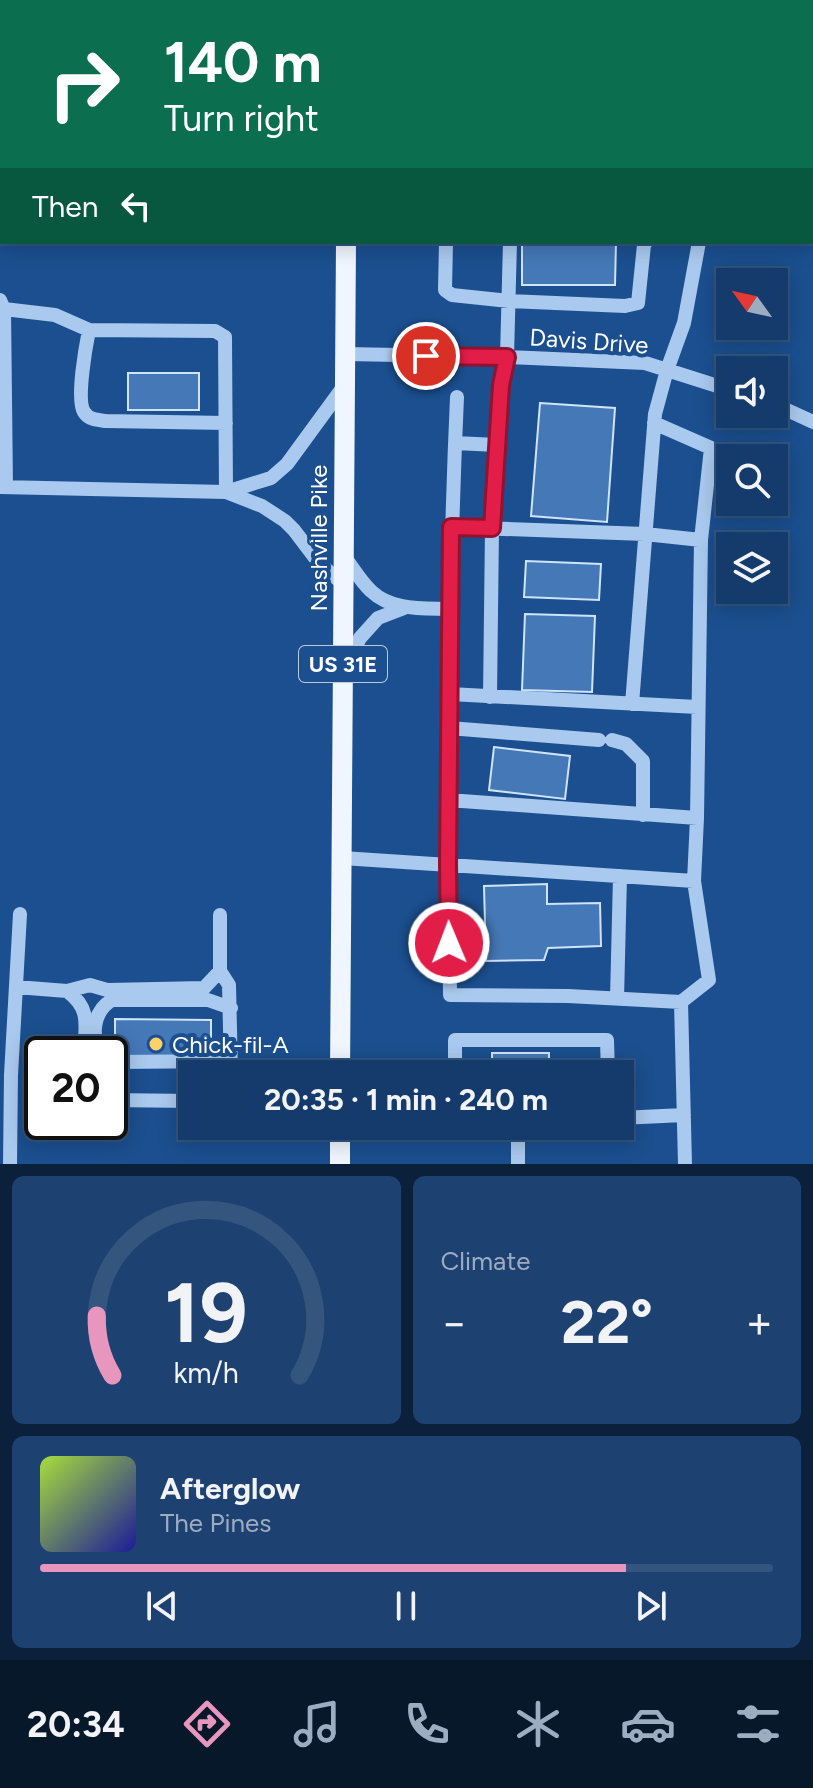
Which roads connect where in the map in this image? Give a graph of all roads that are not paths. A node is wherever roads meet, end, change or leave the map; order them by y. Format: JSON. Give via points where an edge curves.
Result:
{"nodes":[{"id":1,"x":346,"y":244,"type":"edge"},
{"id":2,"x":446,"y":244,"type":"edge"},
{"id":3,"x":510,"y":244,"type":"edge"},
{"id":4,"x":645,"y":244,"type":"edge"},
{"id":5,"x":699,"y":244,"type":"edge"},
{"id":6,"x":509,"y":301,"type":"junction"},
{"id":7,"x":2,"y":305,"type":"edge"},
{"id":8,"x":89,"y":330,"type":"junction"},
{"id":9,"x":345,"y":354,"type":"junction"},
{"id":10,"x":507,"y":357,"type":"junction"},
{"id":11,"x":667,"y":370,"type":"junction"},
{"id":12,"x":344,"y":386,"type":"junction"},
{"id":13,"x":716,"y":386,"type":"edge"},
{"id":14,"x":457,"y":397,"type":"dead end"},
{"id":15,"x":788,"y":410,"type":"edge"},
{"id":16,"x":813,"y":422,"type":"edge"},
{"id":17,"x":226,"y":423,"type":"junction"},
{"id":18,"x":654,"y":423,"type":"junction"},
{"id":19,"x":455,"y":443,"type":"junction"},
{"id":20,"x":497,"y":445,"type":"junction"},
{"id":21,"x":3,"y":487,"type":"edge"},
{"id":22,"x":226,"y":492,"type":"junction"},
{"id":23,"x":451,"y":527,"type":"junction"},
{"id":24,"x":492,"y":528,"type":"junction"},
{"id":25,"x":645,"y":534,"type":"junction"},
{"id":26,"x":701,"y":540,"type":"junction"},
{"id":27,"x":343,"y":555,"type":"junction"},
{"id":28,"x":343,"y":584,"type":"junction"},
{"id":29,"x":404,"y":608,"type":"junction"},
{"id":30,"x":450,"y":609,"type":"junction"},
{"id":31,"x":343,"y":671,"type":"junction"},
{"id":32,"x":450,"y":694,"type":"junction"},
{"id":33,"x":490,"y":697,"type":"junction"},
{"id":34,"x":632,"y":704,"type":"junction"},
{"id":35,"x":697,"y":707,"type":"junction"},
{"id":36,"x":449,"y":728,"type":"junction"},
{"id":37,"x":448,"y":800,"type":"junction"},
{"id":38,"x":643,"y":815,"type":"junction"},
{"id":39,"x":697,"y":818,"type":"junction"},
{"id":40,"x":342,"y":858,"type":"junction"},
{"id":41,"x":448,"y":864,"type":"junction"},
{"id":42,"x":620,"y":876,"type":"junction"},
{"id":43,"x":694,"y":881,"type":"junction"},
{"id":44,"x":20,"y":914,"type":"dead end"},
{"id":45,"x":220,"y":915,"type":"dead end"},
{"id":46,"x":220,"y":971,"type":"junction"},
{"id":47,"x":16,"y":987,"type":"junction"},
{"id":48,"x":107,"y":990,"type":"junction"},
{"id":49,"x":67,"y":991,"type":"junction"},
{"id":50,"x":617,"y":999,"type":"junction"},
{"id":51,"x":681,"y":1002,"type":"junction"},
{"id":52,"x":231,"y":1008,"type":"junction"},
{"id":53,"x":85,"y":1010,"type":"junction"},
{"id":54,"x":84,"y":1036,"type":"edge"},
{"id":55,"x":97,"y":1036,"type":"edge"},
{"id":56,"x":231,"y":1060,"type":"edge"},
{"id":57,"x":340,"y":1060,"type":"edge"},
{"id":58,"x":455,"y":1060,"type":"edge"},
{"id":59,"x":608,"y":1060,"type":"edge"},
{"id":60,"x":128,"y":1063,"type":"edge"},
{"id":61,"x":178,"y":1065,"type":"edge"},
{"id":62,"x":128,"y":1100,"type":"edge"},
{"id":63,"x":178,"y":1101,"type":"edge"},
{"id":64,"x":684,"y":1115,"type":"junction"},
{"id":65,"x":634,"y":1117,"type":"edge"},
{"id":66,"x":340,"y":1140,"type":"edge"},
{"id":67,"x":518,"y":1140,"type":"edge"},
{"id":68,"x":10,"y":1164,"type":"edge"},
{"id":69,"x":340,"y":1164,"type":"edge"},
{"id":70,"x":518,"y":1164,"type":"edge"},
{"id":71,"x":685,"y":1164,"type":"edge"}],
"edges":[{"from":1,"to":9,"type":"main road","name":"Nashville Pike","number":"US 31E"},
{"from":2,"to":6,"type":"street","via":[[445,290]]},
{"from":3,"to":6,"type":"street"},
{"from":4,"to":6,"type":"street","via":[[638,303]]},
{"from":5,"to":11,"type":"street","via":[[684,323]]},
{"from":6,"to":10,"type":"street"},
{"from":7,"to":8,"type":"street","via":[[55,315]]},
{"from":7,"to":21,"type":"street"},
{"from":8,"to":17,"type":"street","via":[[215,331],[225,337]]},
{"from":8,"to":17,"type":"street","via":[[81,402],[93,420]]},
{"from":9,"to":10,"type":"street","name":"Davis Drive"},
{"from":9,"to":12,"type":"main road","name":"Nashville Pike","number":"US 31E"},
{"from":10,"to":11,"type":"street","name":"Davis Drive","via":[[645,363]]},
{"from":10,"to":20,"type":"street"},
{"from":11,"to":13,"type":"street","name":"Davis Drive"},
{"from":11,"to":18,"type":"street"},
{"from":12,"to":22,"type":"street","via":[[287,464],[271,478]]},
{"from":12,"to":27,"type":"main road","name":"Nashville Pike","number":"US 31E"},
{"from":14,"to":19,"type":"street"},
{"from":15,"to":16,"type":"street"},
{"from":17,"to":22,"type":"street"},
{"from":18,"to":25,"type":"street"},
{"from":18,"to":26,"type":"street","via":[[711,448]]},
{"from":19,"to":20,"type":"street"},
{"from":19,"to":23,"type":"street"},
{"from":20,"to":24,"type":"street"},
{"from":21,"to":22,"type":"street"},
{"from":22,"to":28,"type":"street","via":[[285,521]]},
{"from":23,"to":24,"type":"street"},
{"from":23,"to":30,"type":"street"},
{"from":24,"to":25,"type":"street"},
{"from":24,"to":33,"type":"street"},
{"from":25,"to":26,"type":"street"},
{"from":25,"to":34,"type":"street"},
{"from":26,"to":35,"type":"street"},
{"from":27,"to":28,"type":"main road","name":"Nashville Pike","number":"US 31E"},
{"from":27,"to":29,"type":"street","via":[[370,590]]},
{"from":28,"to":31,"type":"main road","name":"Nashville Pike","number":"US 31E"},
{"from":29,"to":30,"type":"street"},
{"from":29,"to":31,"type":"street","via":[[378,618]]},
{"from":30,"to":32,"type":"street"},
{"from":31,"to":40,"type":"main road","name":"Nashville Pike","number":"US 31E"},
{"from":32,"to":33,"type":"street"},
{"from":32,"to":36,"type":"street"},
{"from":33,"to":34,"type":"street"},
{"from":34,"to":35,"type":"street"},
{"from":35,"to":39,"type":"street"},
{"from":36,"to":37,"type":"street"},
{"from":36,"to":38,"type":"street","via":[[626,744],[643,761]]},
{"from":37,"to":38,"type":"street"},
{"from":37,"to":41,"type":"street"},
{"from":38,"to":39,"type":"street"},
{"from":39,"to":43,"type":"street"},
{"from":40,"to":41,"type":"street"},
{"from":40,"to":57,"type":"main road","name":"Nashville Pike","number":"US 31E"},
{"from":41,"to":42,"type":"street"},
{"from":41,"to":50,"type":"street","via":[[450,995]]},
{"from":42,"to":43,"type":"street"},
{"from":42,"to":50,"type":"street"},
{"from":43,"to":51,"type":"street","via":[[709,980]]},
{"from":44,"to":47,"type":"street"},
{"from":45,"to":46,"type":"street"},
{"from":46,"to":48,"type":"street","via":[[204,988]]},
{"from":46,"to":52,"type":"street","via":[[229,985]]},
{"from":47,"to":49,"type":"street"},
{"from":47,"to":68,"type":"street"},
{"from":48,"to":49,"type":"street","via":[[90,985]]},
{"from":48,"to":53,"type":"street"},
{"from":49,"to":53,"type":"street"},
{"from":50,"to":51,"type":"street"},
{"from":51,"to":64,"type":"street"},
{"from":52,"to":55,"type":"street","via":[[208,1000],[112,1000],[96,1019]]},
{"from":52,"to":56,"type":"street"},
{"from":53,"to":54,"type":"street"},
{"from":58,"to":59,"type":"street","via":[[455,1040],[607,1040]]},
{"from":60,"to":61,"type":"street"},
{"from":62,"to":63,"type":"street"},
{"from":64,"to":65,"type":"street"},
{"from":64,"to":71,"type":"street"},
{"from":66,"to":69,"type":"main road"},
{"from":67,"to":70,"type":"street"}]}
